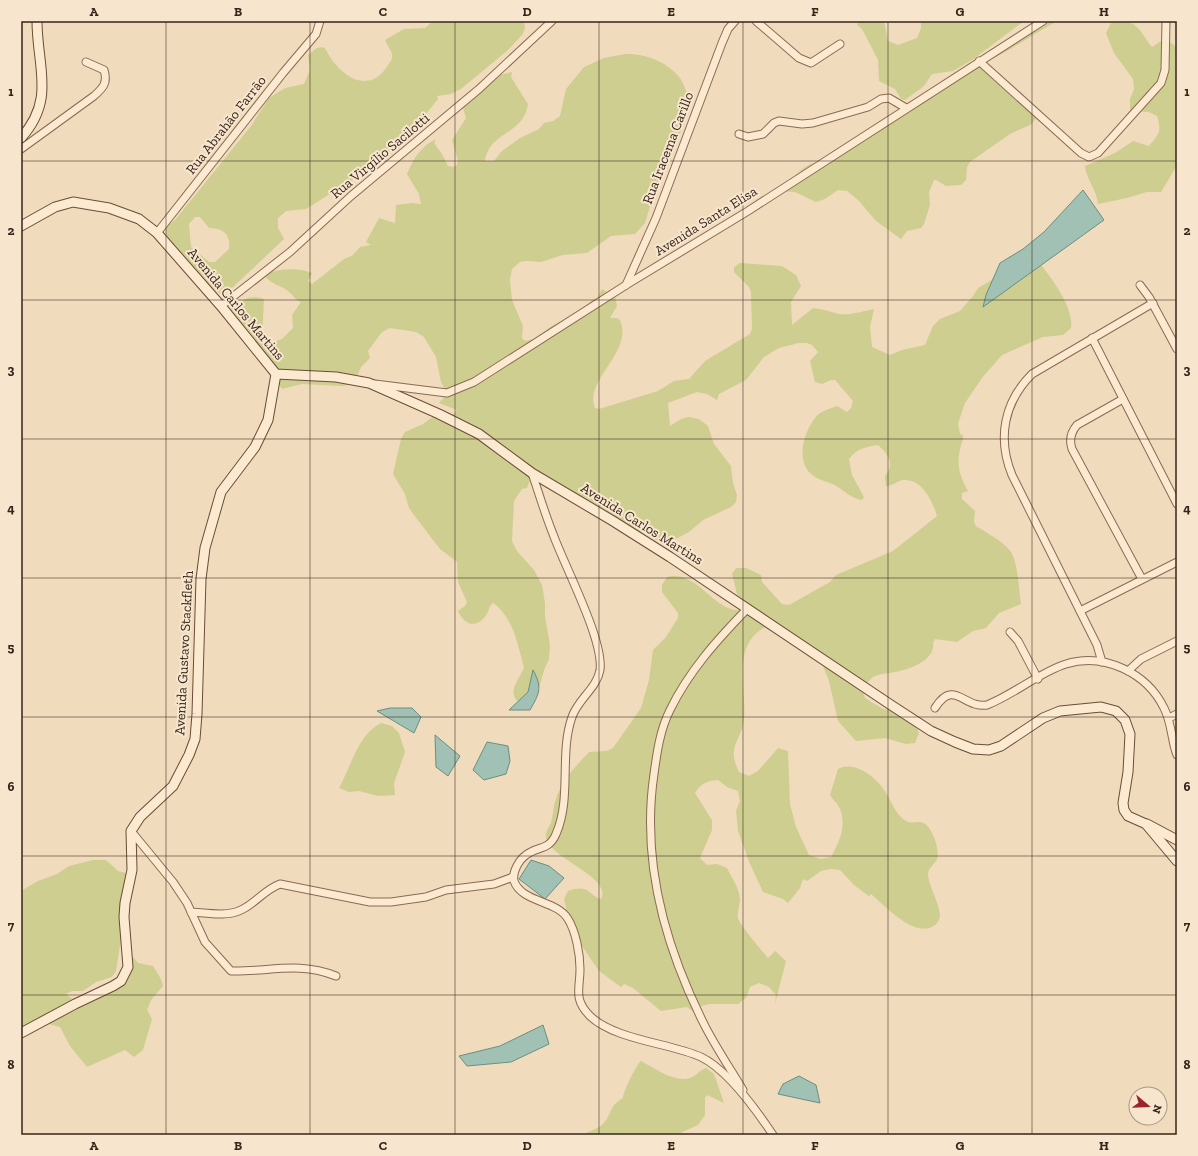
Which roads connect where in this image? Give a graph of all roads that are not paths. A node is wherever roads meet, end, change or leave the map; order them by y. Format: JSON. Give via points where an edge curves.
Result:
{"nodes":[{"id":1,"x":37,"y":21,"type":"edge"},
{"id":2,"x":320,"y":21,"type":"edge"},
{"id":3,"x":552,"y":21,"type":"edge"},
{"id":4,"x":735,"y":21,"type":"edge"},
{"id":5,"x":756,"y":21,"type":"edge"},
{"id":6,"x":1043,"y":21,"type":"edge"},
{"id":7,"x":1166,"y":21,"type":"edge"},
{"id":8,"x":840,"y":44,"type":"dead end"},
{"id":9,"x":979,"y":61,"type":"junction"},
{"id":10,"x":86,"y":62,"type":"dead end"},
{"id":11,"x":906,"y":108,"type":"junction"},
{"id":12,"x":739,"y":134,"type":"dead end"},
{"id":13,"x":21,"y":138,"type":"edge"},
{"id":14,"x":21,"y":150,"type":"edge"},
{"id":15,"x":21,"y":226,"type":"edge"},
{"id":16,"x":157,"y":233,"type":"junction"},
{"id":17,"x":626,"y":285,"type":"junction"},
{"id":18,"x":1140,"y":285,"type":"dead end"},
{"id":19,"x":1153,"y":303,"type":"junction"},
{"id":20,"x":221,"y":306,"type":"junction"},
{"id":21,"x":1092,"y":338,"type":"junction"},
{"id":22,"x":1177,"y":349,"type":"edge"},
{"id":23,"x":276,"y":374,"type":"junction"},
{"id":24,"x":368,"y":383,"type":"junction"},
{"id":25,"x":1123,"y":399,"type":"junction"},
{"id":26,"x":532,"y":474,"type":"junction"},
{"id":27,"x":1177,"y":504,"type":"edge"},
{"id":28,"x":1177,"y":562,"type":"edge"},
{"id":29,"x":1142,"y":579,"type":"junction"},
{"id":30,"x":747,"y":609,"type":"junction"},
{"id":31,"x":1080,"y":611,"type":"junction"},
{"id":32,"x":1010,"y":632,"type":"dead end"},
{"id":33,"x":1177,"y":641,"type":"edge"},
{"id":34,"x":1102,"y":662,"type":"junction"},
{"id":35,"x":1128,"y":670,"type":"junction"},
{"id":36,"x":1038,"y":679,"type":"junction"},
{"id":37,"x":935,"y":708,"type":"dead end"},
{"id":38,"x":1177,"y":714,"type":"edge"},
{"id":39,"x":1169,"y":718,"type":"junction"},
{"id":40,"x":1177,"y":755,"type":"edge"},
{"id":41,"x":1146,"y":824,"type":"junction"},
{"id":42,"x":131,"y":831,"type":"junction"},
{"id":43,"x":1177,"y":840,"type":"edge"},
{"id":44,"x":1177,"y":861,"type":"edge"},
{"id":45,"x":514,"y":877,"type":"junction"},
{"id":46,"x":192,"y":912,"type":"junction"},
{"id":47,"x":336,"y":976,"type":"dead end"},
{"id":48,"x":21,"y":1033,"type":"edge"},
{"id":49,"x":750,"y":1101,"type":"junction"},
{"id":50,"x":773,"y":1135,"type":"edge"}],
"edges":[{"from":1,"to":13,"type":"street","via":[[42,75],[41,104],[33,122]]},
{"from":2,"to":16,"type":"street","name":"Rua Abrahão Farrão","via":[[316,34]]},
{"from":3,"to":20,"type":"street","name":"Rua Virgílio Sacilotti","via":[[479,89],[351,196],[290,252]]},
{"from":4,"to":17,"type":"street","name":"Rua Iracema Carillo","via":[[722,43],[656,218]]},
{"from":5,"to":8,"type":"street","via":[[806,62],[811,63]]},
{"from":6,"to":9,"type":"street","name":"Avenida Santa Elisa"},
{"from":7,"to":9,"type":"street","via":[[1166,70],[1161,83],[1098,154],[1089,157],[1080,153]]},
{"from":9,"to":11,"type":"street","name":"Avenida Santa Elisa"},
{"from":10,"to":14,"type":"street","via":[[104,70],[104,86]]},
{"from":11,"to":12,"type":"street","via":[[889,98],[881,99],[868,107],[813,123],[779,122],[774,123],[763,134],[748,137]]},
{"from":11,"to":17,"type":"street","name":"Avenida Santa Elisa","via":[[748,211]]},
{"from":15,"to":16,"type":"street","name":"Avenida Carlos Martins","via":[[55,207],[79,202],[130,214]]},
{"from":16,"to":20,"type":"street","name":"Avenida Carlos Martins"},
{"from":17,"to":24,"type":"street","name":"Avenida Santa Elisa","via":[[458,390],[441,393]]},
{"from":18,"to":19,"type":"street"},
{"from":19,"to":21,"type":"street"},
{"from":19,"to":22,"type":"street"},
{"from":20,"to":23,"type":"street","name":"Avenida Carlos Martins"},
{"from":21,"to":25,"type":"street"},
{"from":21,"to":31,"type":"street","via":[[1038,369],[1026,380],[1012,401],[1004,434],[1006,459],[1012,475]]},
{"from":23,"to":24,"type":"street","name":"Avenida Carlos Martins","via":[[336,377]]},
{"from":23,"to":42,"type":"street","name":"Avenida Gustavo Stackfleth","via":[[268,420],[254,447],[221,492],[205,548],[200,594],[197,714],[195,739],[190,755],[173,786],[140,817]]},
{"from":24,"to":26,"type":"street","name":"Avenida Carlos Martins","via":[[478,434]]},
{"from":25,"to":27,"type":"street"},
{"from":25,"to":29,"type":"street","via":[[1077,425],[1071,442],[1072,449]]},
{"from":26,"to":30,"type":"street","name":"Avenida Carlos Martins","via":[[614,521]]},
{"from":26,"to":45,"type":"street","via":[[553,534],[588,618],[601,664],[598,677],[572,716],[562,814],[556,837],[545,848],[526,855],[516,868]]},
{"from":28,"to":29,"type":"street"},
{"from":29,"to":31,"type":"street"},
{"from":30,"to":41,"type":"street","name":"Avenida Carlos Martins","via":[[930,731],[974,749],[989,750],[1000,746],[1043,718],[1060,711],[1101,707],[1116,712],[1125,720],[1130,734],[1124,810],[1128,816]]},
{"from":30,"to":49,"type":"street","via":[[700,660],[669,710],[659,740],[651,794],[650,852],[662,920],[683,974],[706,1028]]},
{"from":31,"to":34,"type":"street","via":[[1097,645]]},
{"from":32,"to":36,"type":"street","via":[[1018,641]]},
{"from":33,"to":35,"type":"street","via":[[1141,659]]},
{"from":34,"to":35,"type":"street"},
{"from":34,"to":36,"type":"street","via":[[1066,664]]},
{"from":35,"to":39,"type":"street","via":[[1149,686]]},
{"from":36,"to":37,"type":"street","via":[[987,705],[978,705],[954,694],[944,698]]},
{"from":38,"to":39,"type":"street"},
{"from":39,"to":40,"type":"street"},
{"from":41,"to":43,"type":"street"},
{"from":41,"to":44,"type":"street","name":"Avenida Carlos Martins"},
{"from":42,"to":46,"type":"street","via":[[173,882]]},
{"from":42,"to":48,"type":"street","via":[[132,870],[124,910],[129,960],[125,974],[113,986]]},
{"from":45,"to":46,"type":"street","via":[[494,884],[446,890],[426,897],[391,902],[370,902],[280,884],[270,888],[241,910],[229,914]]},
{"from":45,"to":49,"type":"street","via":[[521,890],[554,907],[569,920],[579,961],[578,994],[581,1004],[590,1016],[618,1031],[704,1059]]},
{"from":46,"to":47,"type":"street","via":[[204,942],[231,971],[301,967]]},
{"from":49,"to":50,"type":"street"}]}
